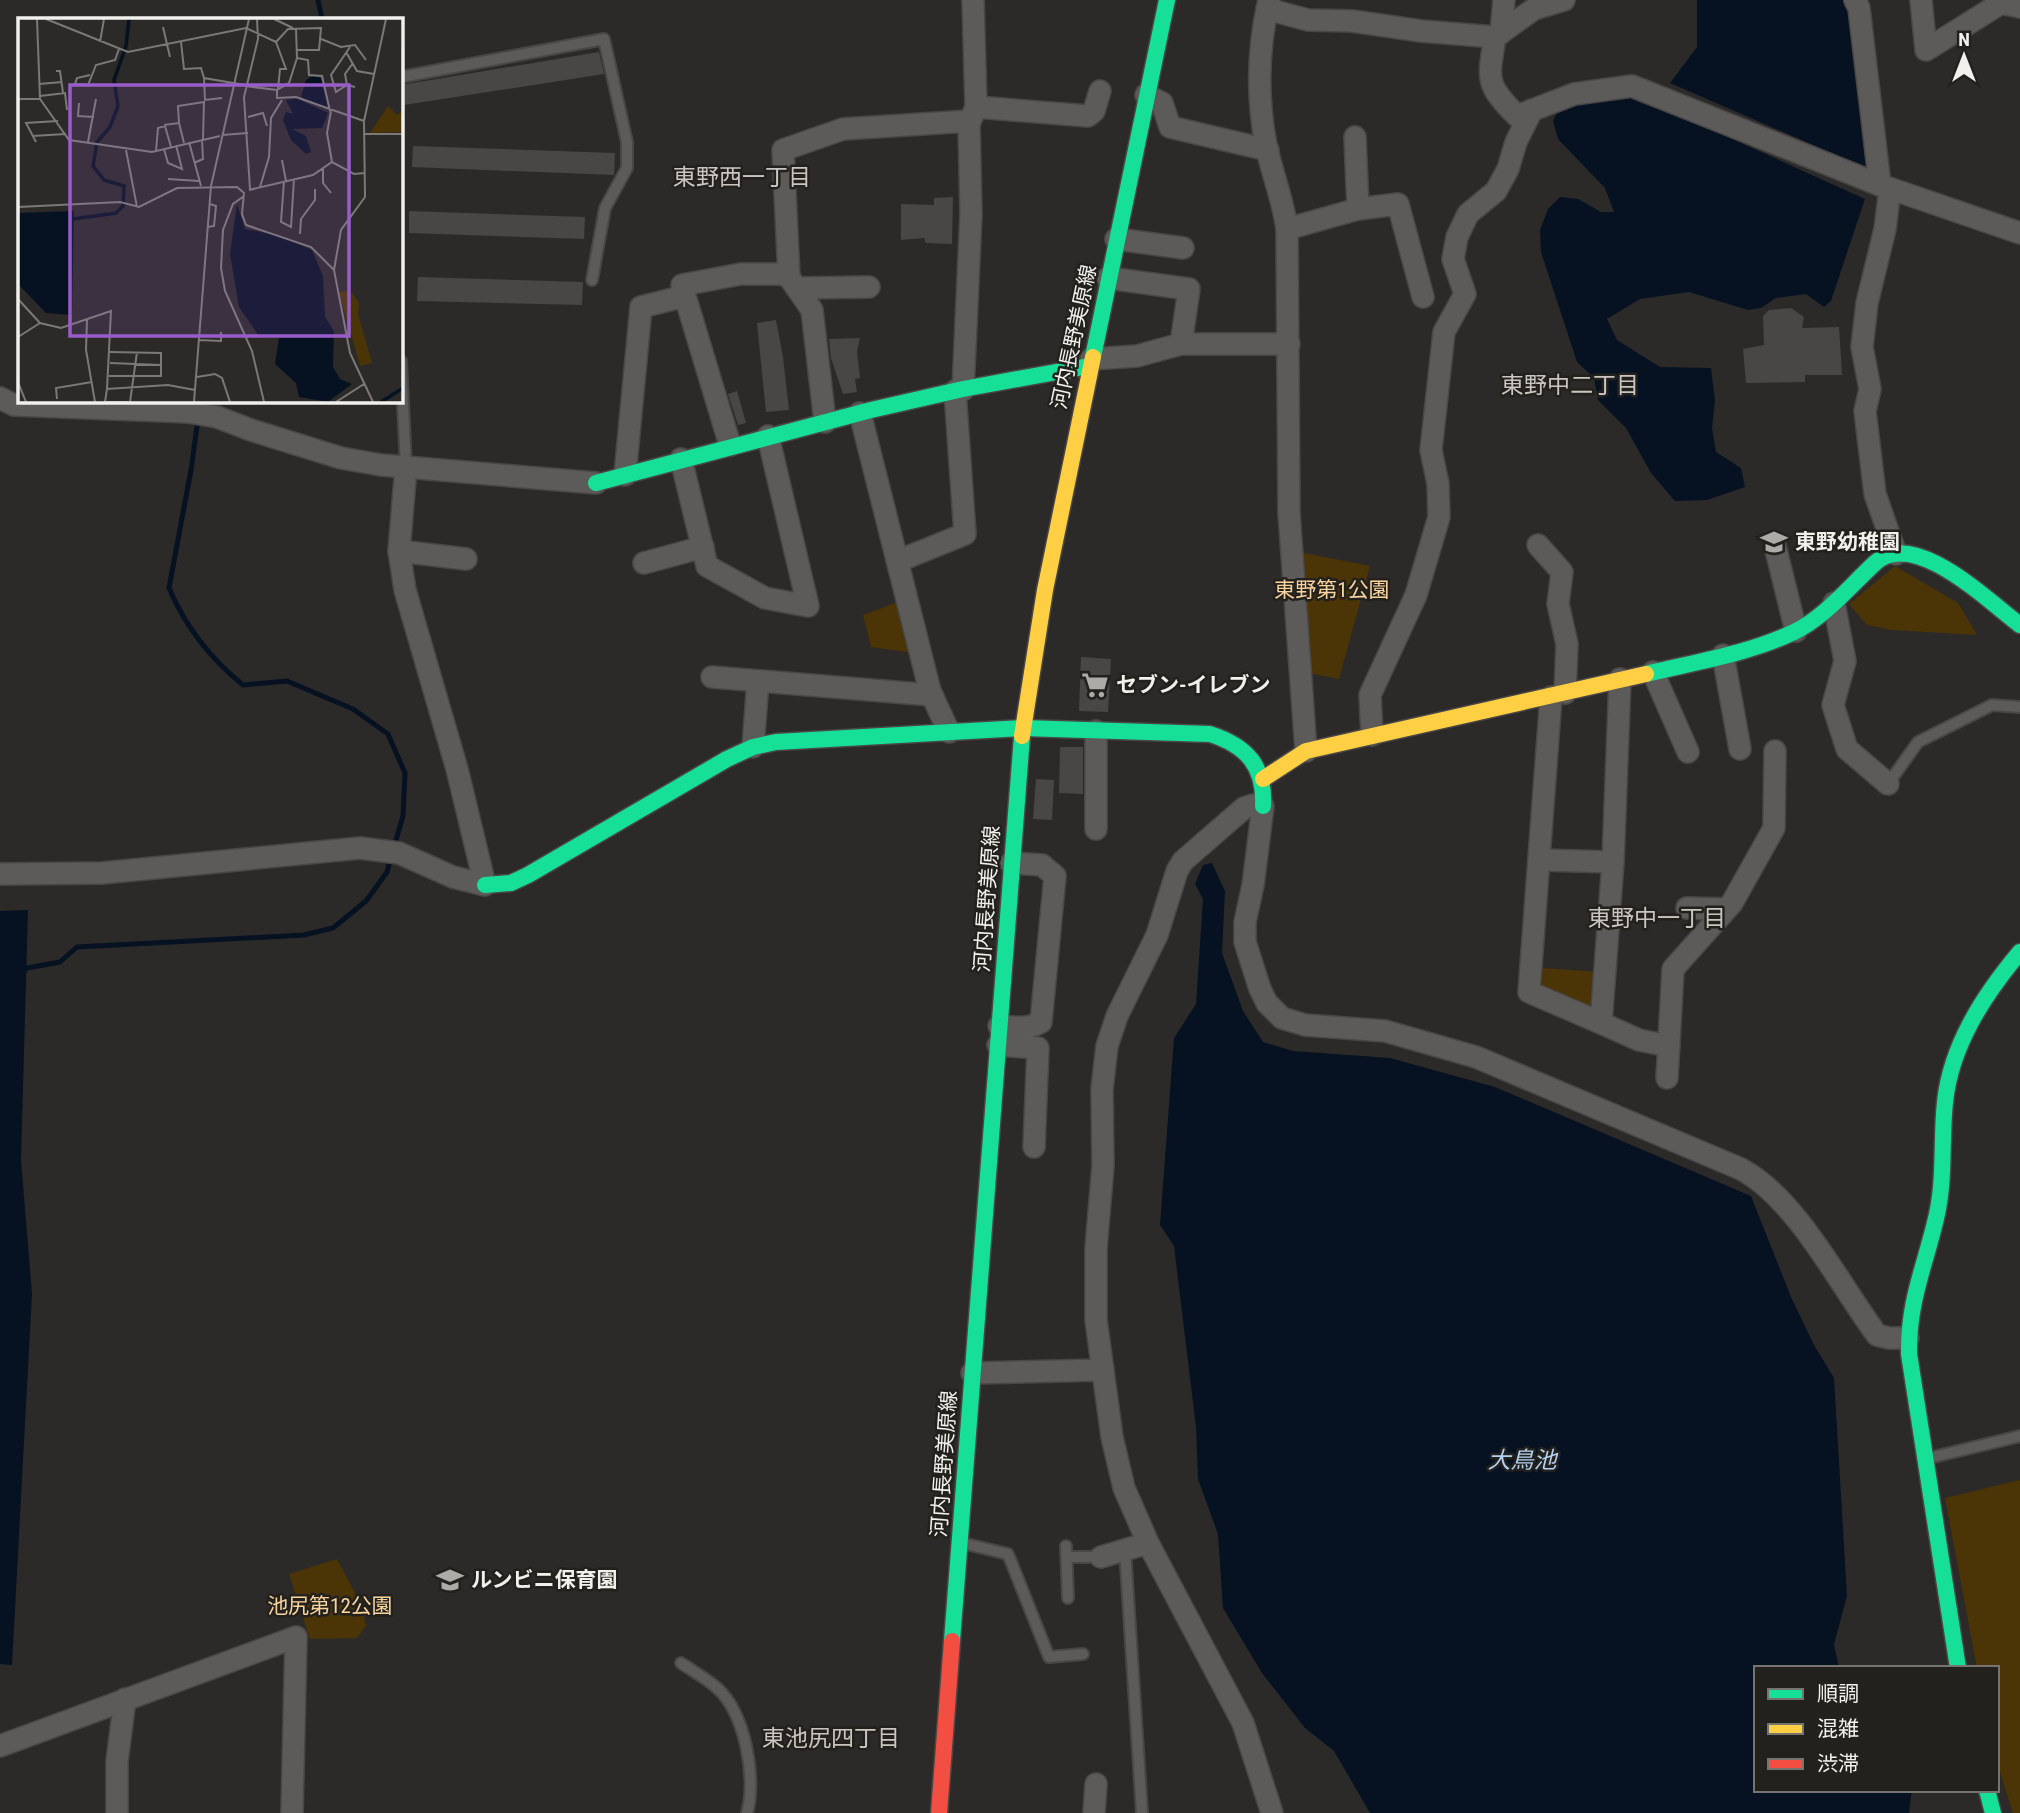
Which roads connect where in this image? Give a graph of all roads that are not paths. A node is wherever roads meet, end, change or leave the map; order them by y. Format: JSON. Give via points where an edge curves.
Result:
{"nodes":[{"id":1,"x":973,"y":0,"type":"edge"},
{"id":2,"x":1167,"y":0,"type":"edge"},
{"id":3,"x":1504,"y":0,"type":"edge"},
{"id":4,"x":1564,"y":0,"type":"edge"},
{"id":5,"x":1855,"y":0,"type":"edge"},
{"id":6,"x":1921,"y":0,"type":"edge"},
{"id":7,"x":1265,"y":3,"type":"edge"},
{"id":8,"x":2008,"y":3,"type":"edge"},
{"id":9,"x":1498,"y":35,"type":"junction"},
{"id":10,"x":402,"y":77,"type":"edge"},
{"id":11,"x":1100,"y":91,"type":"dead end"},
{"id":12,"x":1146,"y":95,"type":"junction"},
{"id":13,"x":1532,"y":110,"type":"junction"},
{"id":14,"x":973,"y":114,"type":"junction"},
{"id":15,"x":1355,"y":136,"type":"dead end"},
{"id":16,"x":1268,"y":150,"type":"junction"},
{"id":17,"x":1885,"y":187,"type":"junction"},
{"id":18,"x":1358,"y":209,"type":"junction"},
{"id":19,"x":1287,"y":229,"type":"junction"},
{"id":20,"x":2020,"y":233,"type":"edge"},
{"id":21,"x":1116,"y":239,"type":"junction"},
{"id":22,"x":1183,"y":248,"type":"dead end"},
{"id":23,"x":1108,"y":278,"type":"junction"},
{"id":24,"x":592,"y":280,"type":"dead end"},
{"id":25,"x":793,"y":283,"type":"junction"},
{"id":26,"x":682,"y":285,"type":"dead end"},
{"id":27,"x":869,"y":287,"type":"dead end"},
{"id":28,"x":1423,"y":297,"type":"dead end"},
{"id":29,"x":1181,"y":344,"type":"junction"},
{"id":30,"x":1289,"y":344,"type":"junction"},
{"id":31,"x":1090,"y":362,"type":"junction"},
{"id":32,"x":402,"y":379,"type":"edge"},
{"id":33,"x":959,"y":390,"type":"junction"},
{"id":34,"x":0,"y":398,"type":"edge"},
{"id":35,"x":51,"y":403,"type":"edge"},
{"id":36,"x":134,"y":405,"type":"edge"},
{"id":37,"x":860,"y":413,"type":"junction"},
{"id":38,"x":825,"y":422,"type":"junction"},
{"id":39,"x":768,"y":436,"type":"junction"},
{"id":40,"x":730,"y":445,"type":"junction"},
{"id":41,"x":681,"y":459,"type":"junction"},
{"id":42,"x":407,"y":467,"type":"junction"},
{"id":43,"x":625,"y":475,"type":"junction"},
{"id":44,"x":596,"y":483,"type":"joint"},
{"id":45,"x":1538,"y":545,"type":"dead end"},
{"id":46,"x":1775,"y":546,"type":"dead end"},
{"id":47,"x":702,"y":547,"type":"junction"},
{"id":48,"x":398,"y":551,"type":"junction"},
{"id":49,"x":1896,"y":554,"type":"junction"},
{"id":50,"x":466,"y":559,"type":"dead end"},
{"id":51,"x":898,"y":561,"type":"junction"},
{"id":52,"x":645,"y":564,"type":"dead end"},
{"id":53,"x":1834,"y":603,"type":"junction"},
{"id":54,"x":2020,"y":625,"type":"edge"},
{"id":55,"x":1796,"y":631,"type":"junction"},
{"id":56,"x":1723,"y":655,"type":"junction"},
{"id":57,"x":1653,"y":672,"type":"junction"},
{"id":58,"x":712,"y":677,"type":"dead end"},
{"id":59,"x":1620,"y":679,"type":"junction"},
{"id":60,"x":758,"y":681,"type":"junction"},
{"id":61,"x":932,"y":695,"type":"junction"},
{"id":62,"x":1558,"y":695,"type":"junction"},
{"id":63,"x":2020,"y":707,"type":"edge"},
{"id":64,"x":1023,"y":728,"type":"junction"},
{"id":65,"x":1097,"y":731,"type":"junction"},
{"id":66,"x":949,"y":732,"type":"junction"},
{"id":67,"x":1372,"y":735,"type":"junction"},
{"id":68,"x":753,"y":747,"type":"junction"},
{"id":69,"x":1740,"y":749,"type":"dead end"},
{"id":70,"x":1306,"y":751,"type":"junction"},
{"id":71,"x":1776,"y":751,"type":"dead end"},
{"id":72,"x":1688,"y":752,"type":"dead end"},
{"id":73,"x":1263,"y":779,"type":"junction"},
{"id":74,"x":1888,"y":784,"type":"joint"},
{"id":75,"x":1263,"y":806,"type":"junction"},
{"id":76,"x":1096,"y":829,"type":"dead end"},
{"id":77,"x":1541,"y":860,"type":"junction"},
{"id":78,"x":1613,"y":862,"type":"junction"},
{"id":79,"x":1011,"y":863,"type":"junction"},
{"id":80,"x":0,"y":874,"type":"edge"},
{"id":81,"x":485,"y":885,"type":"junction"},
{"id":82,"x":1687,"y":908,"type":"dead end"},
{"id":83,"x":1725,"y":909,"type":"junction"},
{"id":84,"x":2020,"y":952,"type":"edge"},
{"id":85,"x":1601,"y":1023,"type":"junction"},
{"id":86,"x":998,"y":1035,"type":"junction"},
{"id":87,"x":1669,"y":1046,"type":"junction"},
{"id":88,"x":1667,"y":1078,"type":"dead end"},
{"id":89,"x":1034,"y":1147,"type":"dead end"},
{"id":90,"x":1908,"y":1338,"type":"junction"},
{"id":91,"x":1103,"y":1370,"type":"junction"},
{"id":92,"x":972,"y":1373,"type":"junction"},
{"id":93,"x":2020,"y":1436,"type":"edge"},
{"id":94,"x":1926,"y":1459,"type":"junction"},
{"id":95,"x":959,"y":1542,"type":"junction"},
{"id":96,"x":1148,"y":1543,"type":"junction"},
{"id":97,"x":1125,"y":1550,"type":"junction"},
{"id":98,"x":1101,"y":1557,"type":"joint"},
{"id":99,"x":1068,"y":1598,"type":"dead end"},
{"id":100,"x":1083,"y":1654,"type":"dead end"},
{"id":101,"x":681,"y":1663,"type":"dead end"},
{"id":102,"x":1958,"y":1666,"type":"edge"},
{"id":103,"x":125,"y":1699,"type":"junction"},
{"id":104,"x":0,"y":1746,"type":"edge"},
{"id":105,"x":1096,"y":1784,"type":"dead end"},
{"id":106,"x":1988,"y":1792,"type":"edge"},
{"id":107,"x":117,"y":1813,"type":"edge"},
{"id":108,"x":292,"y":1813,"type":"edge"},
{"id":109,"x":747,"y":1813,"type":"edge"},
{"id":110,"x":939,"y":1813,"type":"edge"},
{"id":111,"x":1094,"y":1813,"type":"edge"},
{"id":112,"x":1142,"y":1813,"type":"edge"},
{"id":113,"x":1272,"y":1813,"type":"edge"},
{"id":114,"x":1993,"y":1813,"type":"edge"}],
"edges":[{"from":1,"to":14,"type":"street"},
{"from":2,"to":12,"type":"street","name":"河内長野美原線"},
{"from":3,"to":9,"type":"street"},
{"from":4,"to":9,"type":"street","via":[[1534,9]]},
{"from":5,"to":17,"type":"street"},
{"from":6,"to":8,"type":"street","via":[[1926,50]]},
{"from":7,"to":9,"type":"street","via":[[1308,19]]},
{"from":7,"to":16,"type":"street","via":[[1259,88]]},
{"from":9,"to":13,"type":"street","via":[[1489,74],[1496,96],[1517,117]]},
{"from":10,"to":24,"type":"lane","via":[[604,39],[626,142],[627,168],[605,208]]},
{"from":11,"to":14,"type":"street","via":[[1094,111],[1087,116]]},
{"from":12,"to":16,"type":"street","via":[[1162,103],[1170,127]]},
{"from":12,"to":21,"type":"street","name":"河内長野美原線"},
{"from":13,"to":17,"type":"street","via":[[1574,94],[1632,86]]},
{"from":13,"to":67,"type":"street","via":[[1496,191],[1468,214],[1457,237],[1453,259],[1465,294],[1444,332],[1431,450],[1439,517],[1416,595],[1370,695]]},
{"from":14,"to":25,"type":"street","via":[[843,129],[783,150]]},
{"from":14,"to":33,"type":"street"},
{"from":15,"to":18,"type":"street"},
{"from":16,"to":19,"type":"street"},
{"from":17,"to":20,"type":"street"},
{"from":17,"to":49,"type":"street","via":[[1885,229],[1867,303],[1862,347],[1870,389],[1865,411],[1875,494]]},
{"from":18,"to":19,"type":"street"},
{"from":18,"to":28,"type":"street","via":[[1398,204]]},
{"from":19,"to":30,"type":"street"},
{"from":21,"to":22,"type":"street"},
{"from":21,"to":23,"type":"street","name":"河内長野美原線"},
{"from":23,"to":29,"type":"street","via":[[1188,289]]},
{"from":23,"to":31,"type":"street","name":"河内長野美原線"},
{"from":25,"to":26,"type":"street","via":[[781,274],[741,274]]},
{"from":25,"to":27,"type":"street"},
{"from":25,"to":38,"type":"street","via":[[813,310]]},
{"from":29,"to":30,"type":"street"},
{"from":29,"to":31,"type":"street"},
{"from":30,"to":70,"type":"street","via":[[1289,513]]},
{"from":31,"to":33,"type":"street"},
{"from":31,"to":64,"type":"street","name":"河内長野美原線"},
{"from":32,"to":42,"type":"lane"},
{"from":33,"to":37,"type":"street"},
{"from":33,"to":51,"type":"street","via":[[965,534]]},
{"from":34,"to":35,"type":"street","via":[[14,405]]},
{"from":35,"to":36,"type":"street"},
{"from":36,"to":42,"type":"street","via":[[217,417],[341,458]]},
{"from":37,"to":38,"type":"street"},
{"from":37,"to":51,"type":"street"},
{"from":38,"to":39,"type":"street"},
{"from":39,"to":40,"type":"street"},
{"from":39,"to":47,"type":"street","via":[[808,606],[765,598],[707,566]]},
{"from":40,"to":41,"type":"street"},
{"from":40,"to":43,"type":"street","via":[[685,296],[641,307]]},
{"from":41,"to":43,"type":"street"},
{"from":41,"to":47,"type":"street"},
{"from":42,"to":44,"type":"street"},
{"from":42,"to":48,"type":"street"},
{"from":43,"to":44,"type":"street"},
{"from":45,"to":62,"type":"street","via":[[1562,572],[1550,595],[1558,604],[1567,644]]},
{"from":46,"to":55,"type":"street"},
{"from":47,"to":52,"type":"street"},
{"from":48,"to":50,"type":"street"},
{"from":48,"to":81,"type":"street"},
{"from":49,"to":53,"type":"street","via":[[1878,560]]},
{"from":49,"to":54,"type":"street","via":[[1917,554],[1945,568]]},
{"from":51,"to":61,"type":"street"},
{"from":53,"to":55,"type":"street"},
{"from":53,"to":74,"type":"street","via":[[1844,661],[1833,705],[1847,749]]},
{"from":55,"to":56,"type":"street"},
{"from":56,"to":57,"type":"street"},
{"from":56,"to":69,"type":"street"},
{"from":57,"to":59,"type":"street"},
{"from":57,"to":72,"type":"street"},
{"from":58,"to":60,"type":"street"},
{"from":59,"to":62,"type":"street"},
{"from":59,"to":78,"type":"street"},
{"from":60,"to":61,"type":"street"},
{"from":60,"to":68,"type":"street"},
{"from":61,"to":66,"type":"street"},
{"from":62,"to":67,"type":"street"},
{"from":62,"to":77,"type":"street"},
{"from":63,"to":74,"type":"lane","via":[[1992,705],[1918,742]]},
{"from":64,"to":65,"type":"street"},
{"from":64,"to":66,"type":"street"},
{"from":64,"to":79,"type":"street","name":"河内長野美原線"},
{"from":65,"to":73,"type":"street","via":[[1178,731],[1225,738],[1237,744],[1260,769]]},
{"from":65,"to":76,"type":"street"},
{"from":66,"to":68,"type":"street","via":[[803,739]]},
{"from":67,"to":70,"type":"street"},
{"from":68,"to":81,"type":"street","via":[[528,875],[511,883]]},
{"from":70,"to":73,"type":"street"},
{"from":71,"to":83,"type":"street","via":[[1774,828]]},
{"from":73,"to":75,"type":"street"},
{"from":75,"to":90,"type":"street","via":[[1244,931],[1260,989],[1274,1012],[1305,1026],[1385,1031],[1476,1057],[1758,1177],[1782,1201],[1877,1335]]},
{"from":75,"to":91,"type":"street","via":[[1244,808],[1183,861],[1157,935],[1107,1046],[1096,1248]]},
{"from":77,"to":78,"type":"street"},
{"from":77,"to":85,"type":"street","via":[[1529,992]]},
{"from":78,"to":85,"type":"street"},
{"from":79,"to":86,"type":"street","name":"河内長野美原線"},
{"from":79,"to":86,"type":"street","via":[[1042,865],[1055,876],[1041,1022]]},
{"from":80,"to":81,"type":"street","via":[[103,873],[360,848],[399,853],[453,877]]},
{"from":82,"to":83,"type":"street"},
{"from":83,"to":87,"type":"street","via":[[1673,969]]},
{"from":84,"to":90,"type":"street","via":[[1968,1028],[1951,1064],[1937,1214],[1913,1290]]},
{"from":85,"to":87,"type":"street","via":[[1639,1040]]},
{"from":86,"to":89,"type":"street","via":[[1038,1048]]},
{"from":86,"to":92,"type":"street","name":"河内長野美原線"},
{"from":87,"to":88,"type":"street"},
{"from":90,"to":94,"type":"street"},
{"from":91,"to":92,"type":"street"},
{"from":91,"to":96,"type":"street","via":[[1124,1488]]},
{"from":92,"to":95,"type":"street","name":"河内長野美原線"},
{"from":93,"to":94,"type":"lane"},
{"from":94,"to":102,"type":"street"},
{"from":95,"to":100,"type":"lane","via":[[1008,1554],[1049,1657]]},
{"from":95,"to":110,"type":"street","name":"河内長野美原線"},
{"from":96,"to":97,"type":"street"},
{"from":96,"to":113,"type":"street","via":[[1244,1723]]},
{"from":97,"to":98,"type":"street"},
{"from":97,"to":112,"type":"lane"},
{"from":98,"to":99,"type":"lane","via":[[1066,1551]]},
{"from":101,"to":109,"type":"lane","via":[[719,1689],[746,1742],[751,1773]]},
{"from":103,"to":104,"type":"street"},
{"from":103,"to":107,"type":"street","via":[[117,1760]]},
{"from":103,"to":108,"type":"street","via":[[296,1637]]},
{"from":105,"to":111,"type":"street"},
{"from":106,"to":114,"type":"street"}]}
